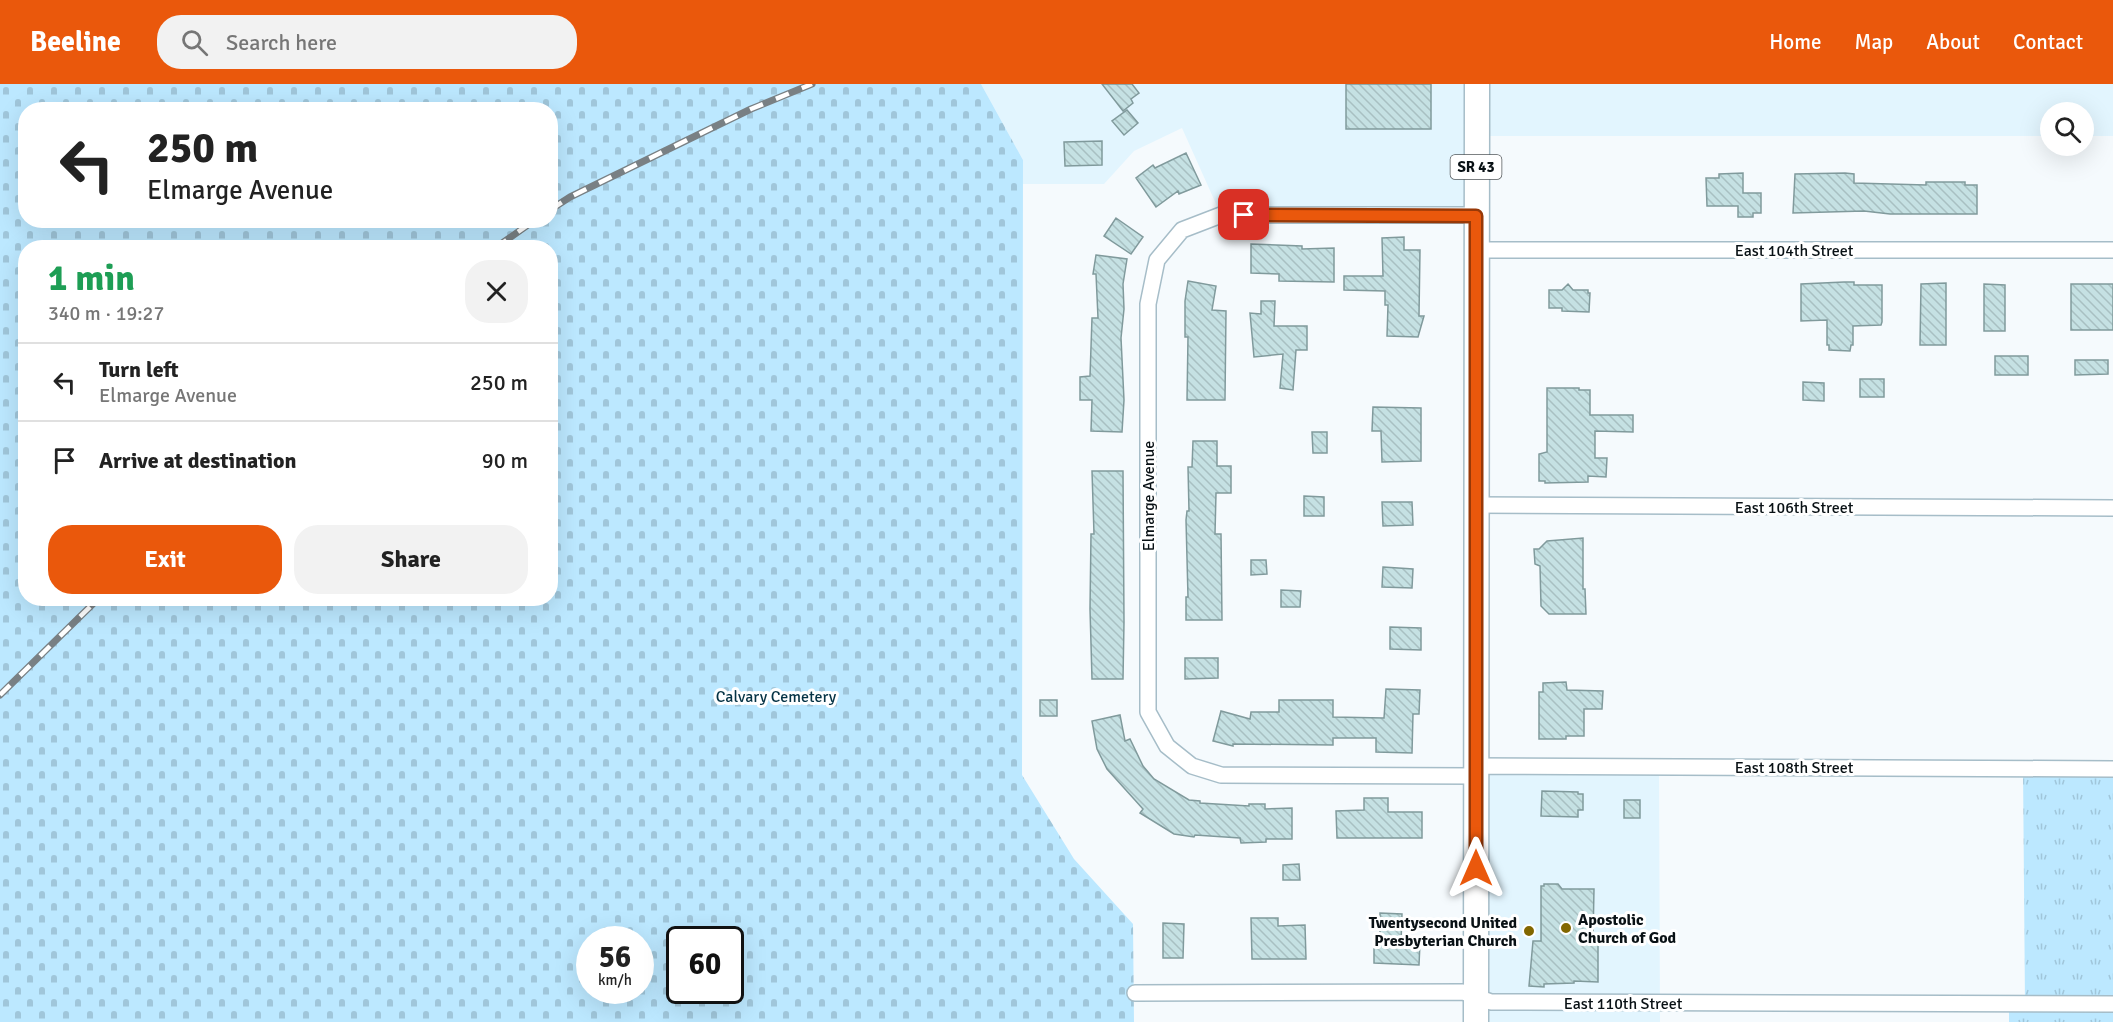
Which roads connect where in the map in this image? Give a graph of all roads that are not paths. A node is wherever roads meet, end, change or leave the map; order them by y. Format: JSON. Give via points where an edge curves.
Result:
{"nodes":[{"id":1,"x":1477,"y":84,"type":"edge"},
{"id":2,"x":1476,"y":216,"type":"junction"},
{"id":3,"x":1476,"y":250,"type":"junction"},
{"id":4,"x":2113,"y":250,"type":"edge"},
{"id":5,"x":1476,"y":506,"type":"junction"},
{"id":6,"x":2113,"y":508,"type":"edge"},
{"id":7,"x":2113,"y":769,"type":"edge"},
{"id":8,"x":1476,"y":771,"type":"junction"},
{"id":9,"x":1135,"y":993,"type":"dead end"},
{"id":10,"x":1476,"y":996,"type":"junction"},
{"id":11,"x":2113,"y":1004,"type":"edge"},
{"id":12,"x":1476,"y":1022,"type":"edge"}],
"edges":[{"from":1,"to":2,"type":"main road","number":"SR 43"},
{"from":2,"to":3,"type":"main road","number":"SR 43"},
{"from":2,"to":8,"type":"street","name":"Elmarge Avenue","via":[[1221,215],[1182,230],[1157,260],[1148,304],[1148,712],[1167,746],[1192,766],[1221,775]]},
{"from":3,"to":4,"type":"street","name":"East 104th Street"},
{"from":3,"to":5,"type":"main road","number":"SR 43"},
{"from":5,"to":6,"type":"street","name":"East 106th Street"},
{"from":5,"to":8,"type":"main road","number":"SR 43"},
{"from":7,"to":8,"type":"street","name":"East 108th Street"},
{"from":8,"to":10,"type":"main road","number":"SR 43"},
{"from":9,"to":10,"type":"street","name":"East 110th Street","via":[[1463,992]]},
{"from":10,"to":11,"type":"street","name":"East 110th Street","via":[[1491,1002]]},
{"from":10,"to":12,"type":"main road","number":"SR 43"}]}
